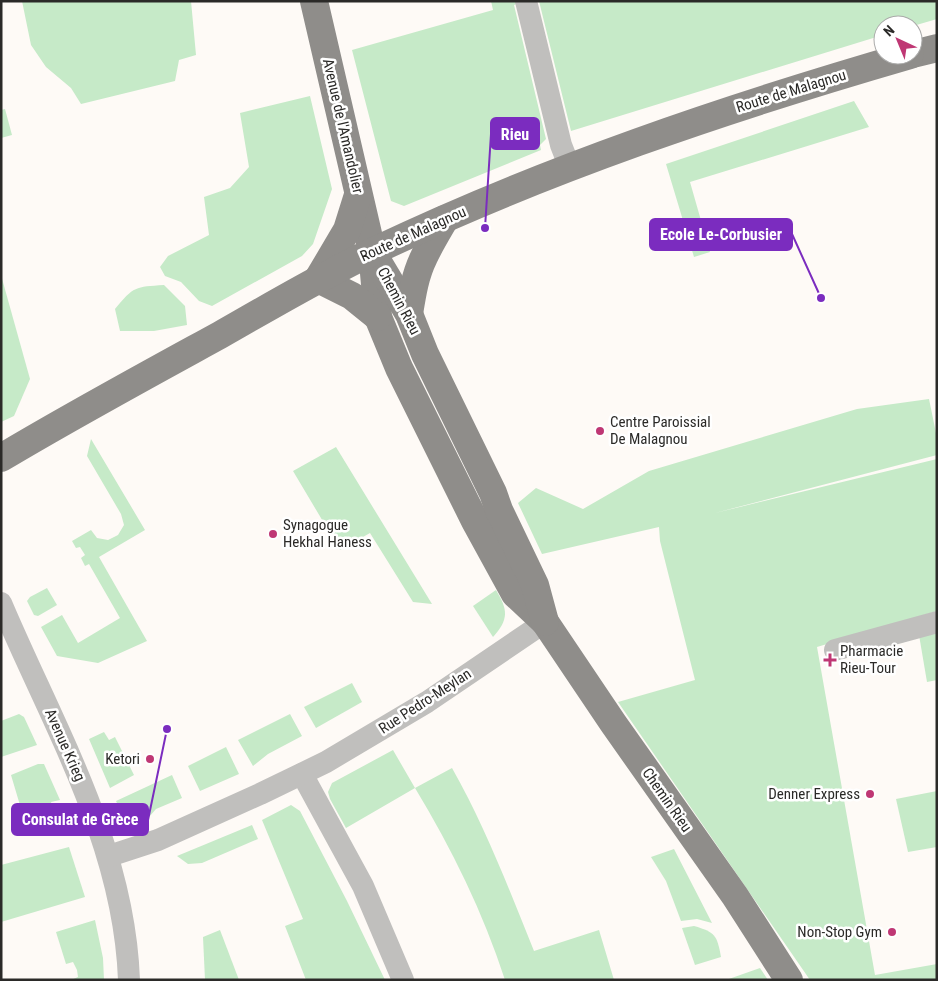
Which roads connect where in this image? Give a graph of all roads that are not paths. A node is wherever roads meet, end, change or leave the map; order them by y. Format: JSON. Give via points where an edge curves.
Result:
{"nodes":[{"id":1,"x":314,"y":1,"type":"edge"},
{"id":2,"x":526,"y":1,"type":"edge"},
{"id":3,"x":937,"y":48,"type":"edge"},
{"id":4,"x":923,"y":51,"type":"edge"},
{"id":5,"x":874,"y":65,"type":"edge"},
{"id":6,"x":570,"y":168,"type":"junction"},
{"id":7,"x":359,"y":193,"type":"junction"},
{"id":8,"x":446,"y":219,"type":"junction"},
{"id":9,"x":372,"y":251,"type":"junction"},
{"id":10,"x":318,"y":279,"type":"junction"},
{"id":11,"x":409,"y":314,"type":"junction"},
{"id":12,"x":378,"y":317,"type":"junction"},
{"id":13,"x":1,"y":458,"type":"edge"},
{"id":14,"x":1,"y":603,"type":"edge"},
{"id":15,"x":545,"y":622,"type":"junction"},
{"id":16,"x":937,"y":622,"type":"edge"},
{"id":17,"x":835,"y":650,"type":"dead end"},
{"id":18,"x":302,"y":774,"type":"junction"},
{"id":19,"x":109,"y":856,"type":"junction"},
{"id":20,"x":129,"y":980,"type":"edge"},
{"id":21,"x":403,"y":980,"type":"edge"},
{"id":22,"x":788,"y":980,"type":"edge"}],
"edges":[{"from":1,"to":7,"type":"main road","name":"Avenue de l'Amandolier"},
{"from":2,"to":6,"type":"street","via":[[561,145]]},
{"from":3,"to":4,"type":"main road","name":"Route de Malagnou"},
{"from":5,"to":6,"type":"main road","name":"Route de Malagnou","via":[[709,116]]},
{"from":6,"to":8,"type":"main road","name":"Route de Malagnou"},
{"from":7,"to":9,"type":"main road","name":"Avenue de l'Amandolier"},
{"from":7,"to":10,"type":"main road","via":[[347,230]]},
{"from":8,"to":9,"type":"main road","name":"Route de Malagnou"},
{"from":8,"to":11,"type":"main road","via":[[418,271]]},
{"from":9,"to":10,"type":"main road","name":"Route de Malagnou"},
{"from":9,"to":11,"type":"main road","name":"Chemin Rieu"},
{"from":9,"to":12,"type":"main road","name":"Chemin Rieu"},
{"from":10,"to":12,"type":"main road","via":[[352,296]]},
{"from":10,"to":13,"type":"main road","name":"Route de Malagnou"},
{"from":11,"to":15,"type":"main road","name":"Chemin Rieu","via":[[536,585]]},
{"from":12,"to":15,"type":"main road","name":"Chemin Rieu","via":[[399,368],[515,594]]},
{"from":14,"to":19,"type":"street","name":"Avenue Krieg","via":[[80,780]]},
{"from":15,"to":18,"type":"street","name":"Rue Pedro-Meylan","via":[[396,721]]},
{"from":15,"to":22,"type":"main road","name":"Chemin Rieu","via":[[735,896]]},
{"from":16,"to":17,"type":"street"},
{"from":18,"to":19,"type":"street","name":"Rue Pedro-Meylan","via":[[158,840]]},
{"from":18,"to":21,"type":"street","via":[[363,886]]},
{"from":19,"to":20,"type":"street","name":"Avenue Krieg","via":[[124,922]]}]}
